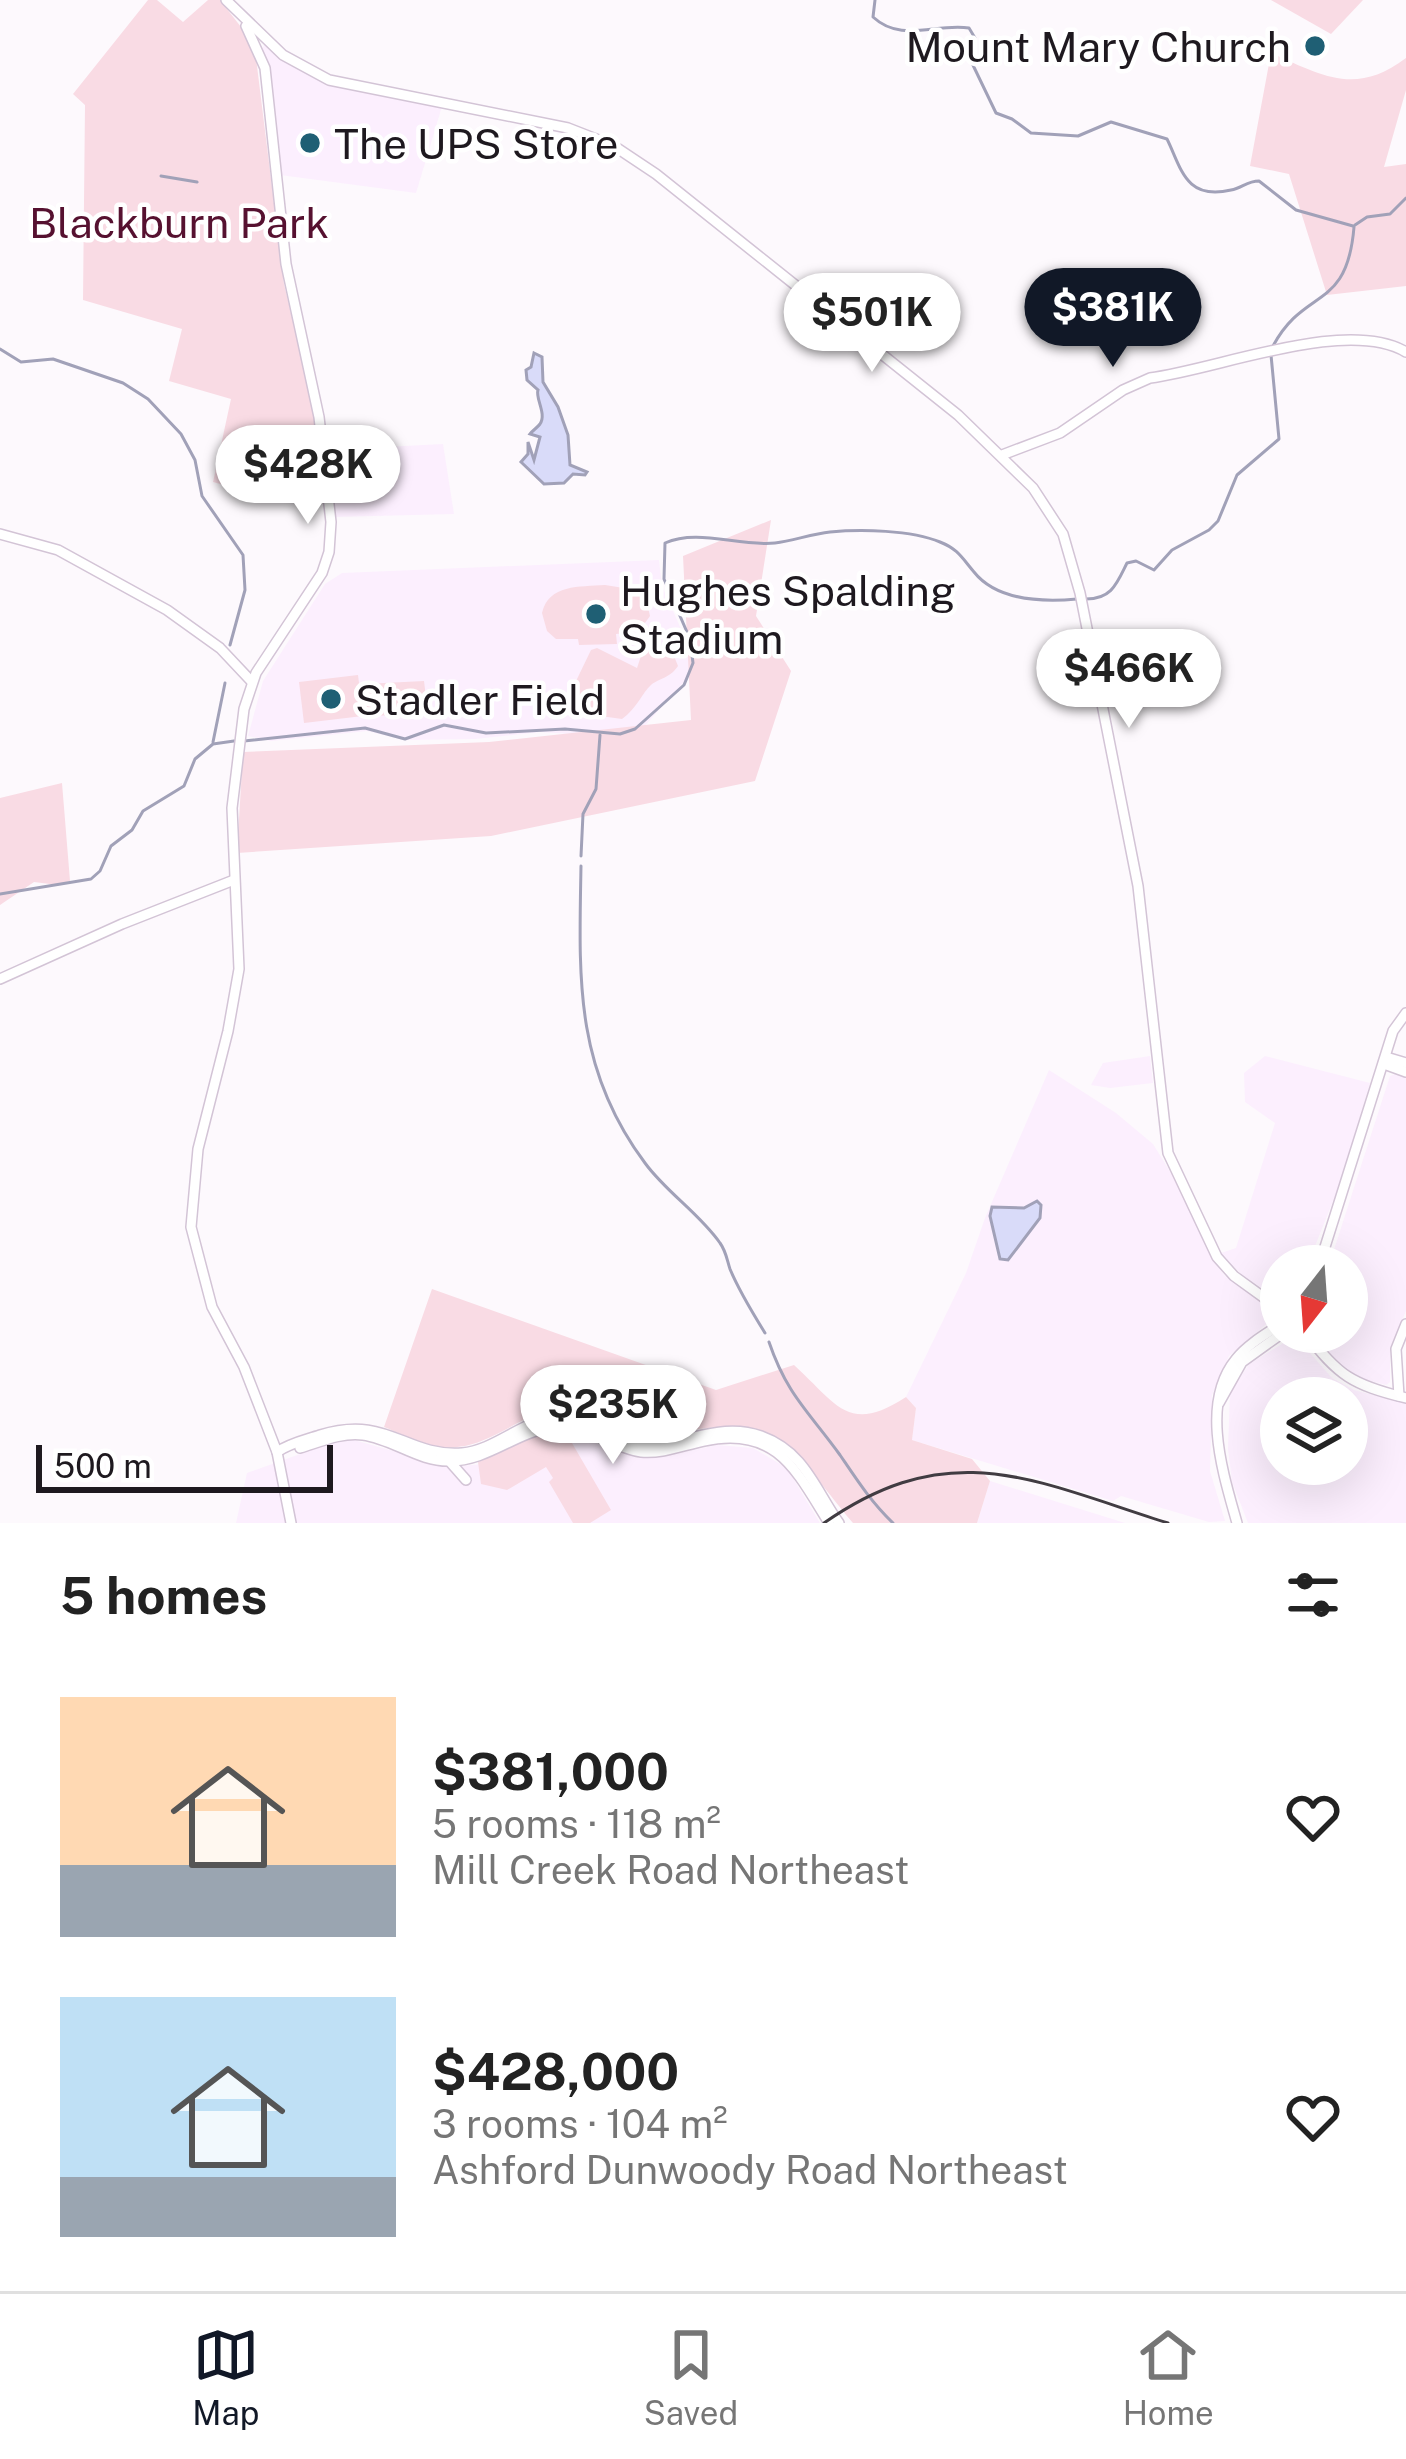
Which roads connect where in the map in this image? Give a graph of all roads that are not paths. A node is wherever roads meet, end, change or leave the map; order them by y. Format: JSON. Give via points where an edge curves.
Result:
{"nodes":[{"id":1,"x":226,"y":0,"type":"edge"},
{"id":2,"x":238,"y":14,"type":"junction"},
{"id":3,"x":255,"y":44,"type":"junction"},
{"id":4,"x":272,"y":46,"type":"junction"},
{"id":5,"x":283,"y":55,"type":"junction"},
{"id":6,"x":265,"y":68,"type":"junction"},
{"id":7,"x":1406,"y":352,"type":"edge"},
{"id":8,"x":1002,"y":455,"type":"junction"},
{"id":9,"x":0,"y":534,"type":"edge"},
{"id":10,"x":252,"y":682,"type":"junction"},
{"id":11,"x":234,"y":880,"type":"junction"},
{"id":12,"x":0,"y":980,"type":"edge"},
{"id":13,"x":1406,"y":1013,"type":"edge"},
{"id":14,"x":1385,"y":1060,"type":"junction"},
{"id":15,"x":1406,"y":1063,"type":"edge"},
{"id":16,"x":1406,"y":1072,"type":"edge"},
{"id":17,"x":1326,"y":1245,"type":"edge"},
{"id":18,"x":1260,"y":1295,"type":"edge"},
{"id":19,"x":1406,"y":1324,"type":"edge"},
{"id":20,"x":1260,"y":1343,"type":"edge"},
{"id":21,"x":1321,"y":1353,"type":"edge"},
{"id":22,"x":1403,"y":1397,"type":"edge"},
{"id":23,"x":278,"y":1452,"type":"junction"},
{"id":24,"x":446,"y":1461,"type":"junction"},
{"id":25,"x":466,"y":1480,"type":"dead end"},
{"id":26,"x":291,"y":1523,"type":"edge"},
{"id":27,"x":829,"y":1523,"type":"edge"},
{"id":28,"x":839,"y":1523,"type":"edge"},
{"id":29,"x":1237,"y":1523,"type":"edge"}],
"edges":[{"from":1,"to":2,"type":"main road"},
{"from":2,"to":3,"type":"main road"},
{"from":2,"to":4,"type":"main road"},
{"from":3,"to":4,"type":"main road"},
{"from":3,"to":6,"type":"main road"},
{"from":4,"to":5,"type":"main road"},
{"from":5,"to":6,"type":"main road","via":[[269,57]]},
{"from":5,"to":8,"type":"main road","via":[[344,84],[568,128],[614,146]]},
{"from":6,"to":10,"type":"main road","via":[[286,264],[319,417],[331,523],[322,572]]},
{"from":7,"to":8,"type":"main road","via":[[1372,338],[1328,341],[1150,378],[1060,433]]},
{"from":8,"to":18,"type":"main road","via":[[1063,534],[1080,593],[1138,886],[1168,1153],[1217,1257]]},
{"from":9,"to":10,"type":"main road","via":[[58,550],[167,610]]},
{"from":10,"to":11,"type":"main road","via":[[232,808]]},
{"from":11,"to":12,"type":"main road"},
{"from":11,"to":23,"type":"main road","via":[[237,990],[198,1149],[190,1227],[212,1307]]},
{"from":13,"to":14,"type":"main road"},
{"from":14,"to":15,"type":"main road"},
{"from":14,"to":16,"type":"main road"},
{"from":14,"to":17,"type":"main road"},
{"from":19,"to":22,"type":"main road","via":[[1396,1349]]},
{"from":20,"to":29,"type":"main road","via":[[1235,1360],[1221,1385],[1222,1466]]},
{"from":21,"to":22,"type":"main road","via":[[1347,1379]]},
{"from":23,"to":24,"type":"main road","via":[[356,1434]]},
{"from":23,"to":26,"type":"main road"},
{"from":23,"to":28,"type":"main road","via":[[360,1427],[464,1453],[563,1418],[645,1444],[740,1431],[790,1451]]},
{"from":24,"to":25,"type":"main road"},
{"from":24,"to":27,"type":"main road","via":[[559,1426],[641,1452],[743,1439],[793,1465]]}]}
